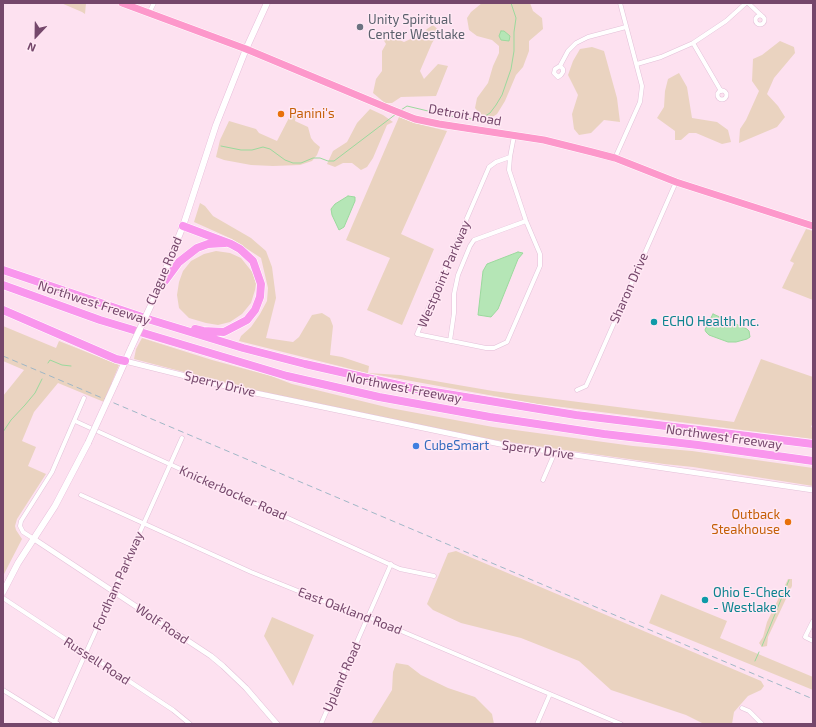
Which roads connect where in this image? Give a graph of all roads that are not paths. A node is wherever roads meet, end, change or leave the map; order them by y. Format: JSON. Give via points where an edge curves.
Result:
{"nodes":[{"id":1,"x":122,"y":3,"type":"edge"},
{"id":2,"x":154,"y":3,"type":"edge"},
{"id":3,"x":267,"y":3,"type":"edge"},
{"id":4,"x":620,"y":3,"type":"edge"},
{"id":5,"x":747,"y":3,"type":"edge"},
{"id":6,"x":149,"y":14,"type":"junction"},
{"id":7,"x":762,"y":16,"type":"dead end"},
{"id":8,"x":626,"y":27,"type":"junction"},
{"id":9,"x":693,"y":43,"type":"junction"},
{"id":10,"x":246,"y":49,"type":"junction"},
{"id":11,"x":637,"y":64,"type":"junction"},
{"id":12,"x":560,"y":66,"type":"dead end"},
{"id":13,"x":721,"y":91,"type":"dead end"},
{"id":14,"x":514,"y":136,"type":"junction"},
{"id":15,"x":510,"y":157,"type":"junction"},
{"id":16,"x":615,"y":158,"type":"junction"},
{"id":17,"x":676,"y":182,"type":"junction"},
{"id":18,"x":526,"y":221,"type":"junction"},
{"id":19,"x":183,"y":226,"type":"junction"},
{"id":20,"x":813,"y":226,"type":"edge"},
{"id":21,"x":231,"y":244,"type":"junction"},
{"id":22,"x":3,"y":270,"type":"edge"},
{"id":23,"x":3,"y":285,"type":"edge"},
{"id":24,"x":158,"y":288,"type":"junction"},
{"id":25,"x":3,"y":310,"type":"edge"},
{"id":26,"x":156,"y":322,"type":"junction"},
{"id":27,"x":450,"y":340,"type":"junction"},
{"id":28,"x":125,"y":361,"type":"junction"},
{"id":29,"x":578,"y":390,"type":"dead end"},
{"id":30,"x":84,"y":398,"type":"dead end"},
{"id":31,"x":75,"y":421,"type":"junction"},
{"id":32,"x":182,"y":438,"type":"dead end"},
{"id":33,"x":813,"y":444,"type":"edge"},
{"id":34,"x":555,"y":452,"type":"junction"},
{"id":35,"x":813,"y":461,"type":"edge"},
{"id":36,"x":170,"y":464,"type":"junction"},
{"id":37,"x":543,"y":480,"type":"dead end"},
{"id":38,"x":813,"y":490,"type":"edge"},
{"id":39,"x":81,"y":495,"type":"dead end"},
{"id":40,"x":144,"y":523,"type":"junction"},
{"id":41,"x":34,"y":539,"type":"junction"},
{"id":42,"x":391,"y":564,"type":"junction"},
{"id":43,"x":434,"y":576,"type":"dead end"},
{"id":44,"x":113,"y":591,"type":"junction"},
{"id":45,"x":3,"y":592,"type":"edge"},
{"id":46,"x":3,"y":598,"type":"edge"},
{"id":47,"x":368,"y":617,"type":"junction"},
{"id":48,"x":813,"y":621,"type":"edge"},
{"id":49,"x":813,"y":641,"type":"edge"},
{"id":50,"x":85,"y":654,"type":"junction"},
{"id":51,"x":3,"y":690,"type":"edge"},
{"id":52,"x":550,"y":694,"type":"junction"},
{"id":53,"x":742,"y":708,"type":"dead end"},
{"id":54,"x":55,"y":723,"type":"edge"},
{"id":55,"x":190,"y":724,"type":"edge"},
{"id":56,"x":277,"y":724,"type":"edge"},
{"id":57,"x":321,"y":724,"type":"edge"},
{"id":58,"x":537,"y":724,"type":"edge"},
{"id":59,"x":621,"y":724,"type":"edge"},
{"id":60,"x":762,"y":724,"type":"edge"}],
"edges":[{"from":1,"to":6,"type":"main road","name":"Detroit Road"},
{"from":2,"to":6,"type":"street"},
{"from":3,"to":10,"type":"main road","name":"Clague Road"},
{"from":4,"to":8,"type":"street"},
{"from":5,"to":7,"type":"street"},
{"from":5,"to":9,"type":"street"},
{"from":6,"to":10,"type":"main road","name":"Detroit Road"},
{"from":8,"to":11,"type":"street"},
{"from":8,"to":12,"type":"street","via":[[588,37],[576,43]]},
{"from":9,"to":11,"type":"street","via":[[662,57]]},
{"from":9,"to":13,"type":"street"},
{"from":10,"to":14,"type":"main road","name":"Detroit Road","via":[[403,114],[439,124]]},
{"from":10,"to":19,"type":"main road","name":"Clague Road","via":[[216,125]]},
{"from":11,"to":16,"type":"street","via":[[642,94]]},
{"from":14,"to":15,"type":"street","name":"Westpoint Parkway"},
{"from":14,"to":16,"type":"main road","name":"Detroit Road","via":[[544,140]]},
{"from":15,"to":18,"type":"street","name":"Westpoint Parkway","via":[[509,170]]},
{"from":15,"to":27,"type":"street","name":"Westpoint Parkway","via":[[489,167],[417,334]]},
{"from":16,"to":17,"type":"main road","name":"Detroit Road"},
{"from":17,"to":20,"type":"main road","name":"Detroit Road"},
{"from":17,"to":29,"type":"street","name":"Sharon Drive","via":[[586,386]]},
{"from":18,"to":27,"type":"street","via":[[474,240],[470,246],[458,274]]},
{"from":18,"to":27,"type":"street","name":"Westpoint Parkway","via":[[540,254],[540,266],[507,342],[494,348]]},
{"from":19,"to":21,"type":"highway"},
{"from":19,"to":24,"type":"main road","name":"Clague Road"},
{"from":21,"to":24,"type":"highway","via":[[218,243],[197,248],[179,262]]},
{"from":21,"to":26,"type":"highway","via":[[253,261],[261,284],[256,310],[247,320],[224,332],[203,331]]},
{"from":22,"to":26,"type":"highway","name":"Northwest Freeway"},
{"from":23,"to":35,"type":"highway","name":"Northwest Freeway","via":[[100,320],[280,374],[379,397],[604,434]]},
{"from":24,"to":28,"type":"main road","name":"Clague Road","bridge":true},
{"from":25,"to":28,"type":"highway"},
{"from":26,"to":33,"type":"highway","name":"Northwest Freeway","via":[[305,364],[416,388],[569,414]]},
{"from":28,"to":34,"type":"street","name":"Sperry Drive","via":[[246,391],[471,439]]},
{"from":28,"to":41,"type":"main road","name":"Clague Road","bridge":true,"via":[[88,443],[55,506]]},
{"from":30,"to":31,"type":"street"},
{"from":31,"to":36,"type":"street","name":"Knickerbocker Road"},
{"from":31,"to":41,"type":"street","via":[[52,472],[21,520],[22,532]]},
{"from":32,"to":36,"type":"street","name":"Fordham Parkway"},
{"from":34,"to":37,"type":"street"},
{"from":34,"to":38,"type":"street","name":"Sperry Drive"},
{"from":36,"to":40,"type":"street","name":"Fordham Parkway"},
{"from":36,"to":42,"type":"street","name":"Knickerbocker Road"},
{"from":39,"to":40,"type":"street","name":"East Oakland Road"},
{"from":40,"to":44,"type":"street","name":"Fordham Parkway"},
{"from":40,"to":47,"type":"street","name":"East Oakland Road","via":[[251,572]]},
{"from":41,"to":44,"type":"street","name":"Wolf Road"},
{"from":41,"to":45,"type":"main road","name":"Clague Road"},
{"from":42,"to":43,"type":"street","name":"Knickerbocker Road","via":[[400,569]]},
{"from":42,"to":47,"type":"street","name":"Upland Road"},
{"from":44,"to":50,"type":"street","name":"Fordham Parkway"},
{"from":44,"to":56,"type":"street","name":"Wolf Road","via":[[224,666]]},
{"from":46,"to":50,"type":"street","name":"Russell Road"},
{"from":47,"to":52,"type":"street","name":"East Oakland Road"},
{"from":47,"to":57,"type":"street","name":"Upland Road"},
{"from":48,"to":49,"type":"street","via":[[805,637]]},
{"from":50,"to":54,"type":"street","name":"Fordham Parkway"},
{"from":50,"to":55,"type":"street","name":"Russell Road"},
{"from":51,"to":54,"type":"street"},
{"from":52,"to":58,"type":"street"},
{"from":52,"to":59,"type":"street","name":"East Oakland Road"},
{"from":53,"to":60,"type":"street","via":[[749,711]]}]}
